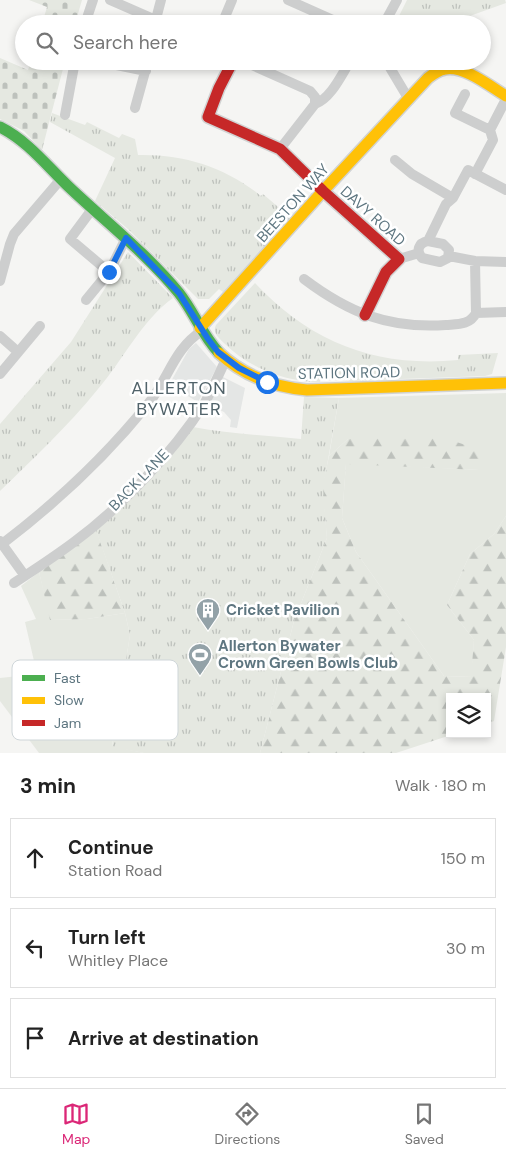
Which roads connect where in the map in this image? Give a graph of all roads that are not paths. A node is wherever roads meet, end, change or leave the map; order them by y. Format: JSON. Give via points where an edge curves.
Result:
{"nodes":[{"id":1,"x":93,"y":0,"type":"edge"},
{"id":2,"x":110,"y":0,"type":"edge"},
{"id":3,"x":161,"y":0,"type":"edge"},
{"id":4,"x":232,"y":0,"type":"edge"},
{"id":5,"x":288,"y":0,"type":"edge"},
{"id":6,"x":397,"y":0,"type":"edge"},
{"id":7,"x":311,"y":5,"type":"edge"},
{"id":8,"x":88,"y":15,"type":"edge"},
{"id":9,"x":143,"y":15,"type":"edge"},
{"id":10,"x":160,"y":15,"type":"edge"},
{"id":11,"x":226,"y":15,"type":"edge"},
{"id":12,"x":327,"y":15,"type":"edge"},
{"id":13,"x":389,"y":15,"type":"edge"},
{"id":14,"x":73,"y":70,"type":"edge"},
{"id":15,"x":146,"y":70,"type":"edge"},
{"id":16,"x":228,"y":70,"type":"edge"},
{"id":17,"x":262,"y":70,"type":"edge"},
{"id":18,"x":345,"y":70,"type":"edge"},
{"id":19,"x":391,"y":70,"type":"edge"},
{"id":20,"x":440,"y":70,"type":"edge"},
{"id":21,"x":460,"y":70,"type":"edge"},
{"id":22,"x":465,"y":94,"type":"dead end"},
{"id":23,"x":506,"y":97,"type":"edge"},
{"id":24,"x":408,"y":98,"type":"junction"},
{"id":25,"x":315,"y":104,"type":"junction"},
{"id":26,"x":135,"y":108,"type":"dead end"},
{"id":27,"x":65,"y":116,"type":"dead end"},
{"id":28,"x":0,"y":126,"type":"edge"},
{"id":29,"x":490,"y":130,"type":"junction"},
{"id":30,"x":280,"y":148,"type":"junction"},
{"id":31,"x":395,"y":160,"type":"dead end"},
{"id":32,"x":472,"y":172,"type":"junction"},
{"id":33,"x":61,"y":179,"type":"junction"},
{"id":34,"x":506,"y":190,"type":"edge"},
{"id":35,"x":323,"y":191,"type":"junction"},
{"id":36,"x":453,"y":198,"type":"junction"},
{"id":37,"x":94,"y":208,"type":"junction"},
{"id":38,"x":0,"y":237,"type":"edge"},
{"id":39,"x":126,"y":238,"type":"junction"},
{"id":40,"x":428,"y":241,"type":"junction"},
{"id":41,"x":10,"y":244,"type":"junction"},
{"id":42,"x":419,"y":253,"type":"junction"},
{"id":43,"x":449,"y":256,"type":"junction"},
{"id":44,"x":398,"y":259,"type":"junction"},
{"id":45,"x":475,"y":261,"type":"junction"},
{"id":46,"x":506,"y":262,"type":"edge"},
{"id":47,"x":109,"y":272,"type":"junction"},
{"id":48,"x":304,"y":279,"type":"dead end"},
{"id":49,"x":0,"y":281,"type":"edge"},
{"id":50,"x":86,"y":300,"type":"dead end"},
{"id":51,"x":506,"y":312,"type":"edge"},
{"id":52,"x":476,"y":313,"type":"junction"},
{"id":53,"x":364,"y":315,"type":"junction"},
{"id":54,"x":40,"y":326,"type":"dead end"},
{"id":55,"x":201,"y":329,"type":"junction"},
{"id":56,"x":0,"y":336,"type":"edge"},
{"id":57,"x":18,"y":352,"type":"junction"},
{"id":58,"x":226,"y":359,"type":"junction"},
{"id":59,"x":0,"y":374,"type":"edge"},
{"id":60,"x":506,"y":383,"type":"edge"},
{"id":61,"x":1,"y":542,"type":"edge"},
{"id":62,"x":24,"y":576,"type":"junction"},
{"id":63,"x":14,"y":583,"type":"dead end"}],
"edges":[{"from":1,"to":8,"type":"street"},
{"from":2,"to":9,"type":"street"},
{"from":3,"to":10,"type":"street"},
{"from":4,"to":11,"type":"street"},
{"from":5,"to":7,"type":"street"},
{"from":6,"to":13,"type":"street"},
{"from":7,"to":12,"type":"street"},
{"from":14,"to":27,"type":"street"},
{"from":15,"to":26,"type":"street"},
{"from":16,"to":30,"type":"street","via":[[208,117]]},
{"from":17,"to":25,"type":"street","via":[[310,92],[315,97]]},
{"from":18,"to":25,"type":"street","via":[[321,102]]},
{"from":19,"to":24,"type":"street"},
{"from":20,"to":24,"type":"street","name":"BEESTON WAY"},
{"from":21,"to":23,"type":"street","name":"BEESTON WAY"},
{"from":22,"to":29,"type":"street","via":[[455,113]]},
{"from":23,"to":29,"type":"street"},
{"from":24,"to":35,"type":"street","name":"BEESTON WAY"},
{"from":25,"to":30,"type":"street"},
{"from":28,"to":33,"type":"street","name":"STATION ROAD","via":[[22,139]]},
{"from":29,"to":32,"type":"street","via":[[492,140]]},
{"from":30,"to":35,"type":"street","name":"DAVY ROAD"},
{"from":31,"to":36,"type":"street"},
{"from":32,"to":34,"type":"street"},
{"from":32,"to":36,"type":"street"},
{"from":33,"to":37,"type":"street","name":"STATION ROAD"},
{"from":33,"to":41,"type":"street","via":[[20,225]]},
{"from":35,"to":44,"type":"street","name":"DAVY ROAD"},
{"from":35,"to":55,"type":"street","name":"BEESTON WAY"},
{"from":36,"to":40,"type":"street","via":[[446,204]]},
{"from":37,"to":39,"type":"street","name":"STATION ROAD"},
{"from":37,"to":47,"type":"street","via":[[70,239]]},
{"from":38,"to":41,"type":"street"},
{"from":39,"to":47,"type":"street"},
{"from":39,"to":55,"type":"street","name":"STATION ROAD","via":[[179,293]]},
{"from":40,"to":42,"type":"street","via":[[420,245]]},
{"from":40,"to":43,"type":"street","via":[[446,245]]},
{"from":41,"to":49,"type":"street"},
{"from":42,"to":43,"type":"street","via":[[422,258],[435,262],[443,262]]},
{"from":42,"to":44,"type":"street"},
{"from":43,"to":45,"type":"street"},
{"from":44,"to":53,"type":"street","name":"DAVY ROAD","via":[[386,272]]},
{"from":45,"to":46,"type":"street"},
{"from":45,"to":52,"type":"street"},
{"from":47,"to":50,"type":"street"},
{"from":48,"to":53,"type":"street","via":[[334,301]]},
{"from":51,"to":52,"type":"street"},
{"from":52,"to":53,"type":"street","via":[[465,323],[427,326],[397,324]]},
{"from":54,"to":57,"type":"street"},
{"from":55,"to":58,"type":"street","name":"STATION ROAD"},
{"from":55,"to":61,"type":"street","via":[[187,341],[150,402],[98,460],[50,505]]},
{"from":56,"to":57,"type":"street"},
{"from":57,"to":59,"type":"street"},
{"from":58,"to":60,"type":"street","name":"STATION ROAD","via":[[253,376],[294,389]]},
{"from":58,"to":62,"type":"street","name":"BACK LANE","via":[[204,403],[154,467],[121,502],[74,542]]},
{"from":61,"to":62,"type":"street"},
{"from":62,"to":63,"type":"street","name":"BACK LANE"}]}
